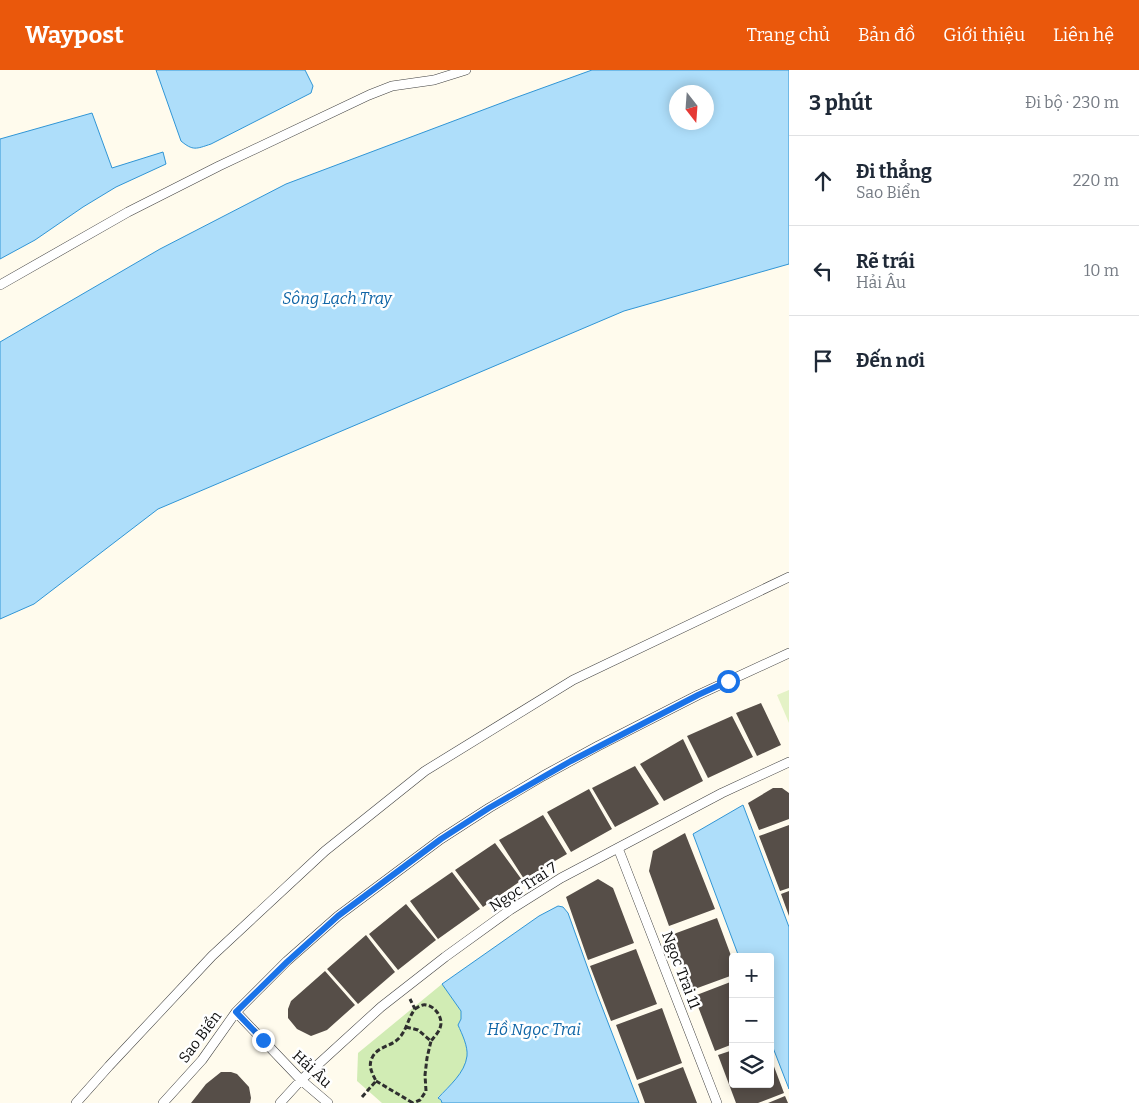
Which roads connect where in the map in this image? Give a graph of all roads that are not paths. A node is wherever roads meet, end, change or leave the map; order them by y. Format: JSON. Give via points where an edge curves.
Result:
{"nodes":[{"id":1,"x":466,"y":70,"type":"edge"},
{"id":2,"x":0,"y":285,"type":"edge"},
{"id":3,"x":789,"y":577,"type":"edge"},
{"id":4,"x":789,"y":654,"type":"edge"},
{"id":5,"x":789,"y":762,"type":"edge"},
{"id":6,"x":618,"y":848,"type":"junction"},
{"id":7,"x":236,"y":1012,"type":"junction"},
{"id":8,"x":300,"y":1080,"type":"junction"},
{"id":9,"x":76,"y":1103,"type":"edge"},
{"id":10,"x":163,"y":1103,"type":"edge"},
{"id":11,"x":280,"y":1103,"type":"edge"},
{"id":12,"x":328,"y":1103,"type":"edge"},
{"id":13,"x":717,"y":1103,"type":"edge"}],
"edges":[{"from":1,"to":2,"type":"lane","via":[[434,80],[392,86],[369,96],[128,212]]},
{"from":3,"to":9,"type":"lane","via":[[573,680],[425,771],[325,851],[212,956]]},
{"from":4,"to":7,"type":"lane","name":"Sao Biển","via":[[698,695],[598,746],[457,828],[338,916]]},
{"from":5,"to":6,"type":"lane","name":"Ngọc Trai 7"},
{"from":6,"to":8,"type":"lane","name":"Ngọc Trai 7","via":[[561,878],[445,957],[381,1007]]},
{"from":6,"to":13,"type":"lane","name":"Ngọc Trai 11"},
{"from":7,"to":8,"type":"lane","name":"Hải Âu"},
{"from":7,"to":10,"type":"lane","name":"Sao Biển","via":[[202,1060]]},
{"from":8,"to":11,"type":"lane","name":"Ngọc Trai 7"},
{"from":8,"to":12,"type":"lane","name":"Hải Âu"}]}
